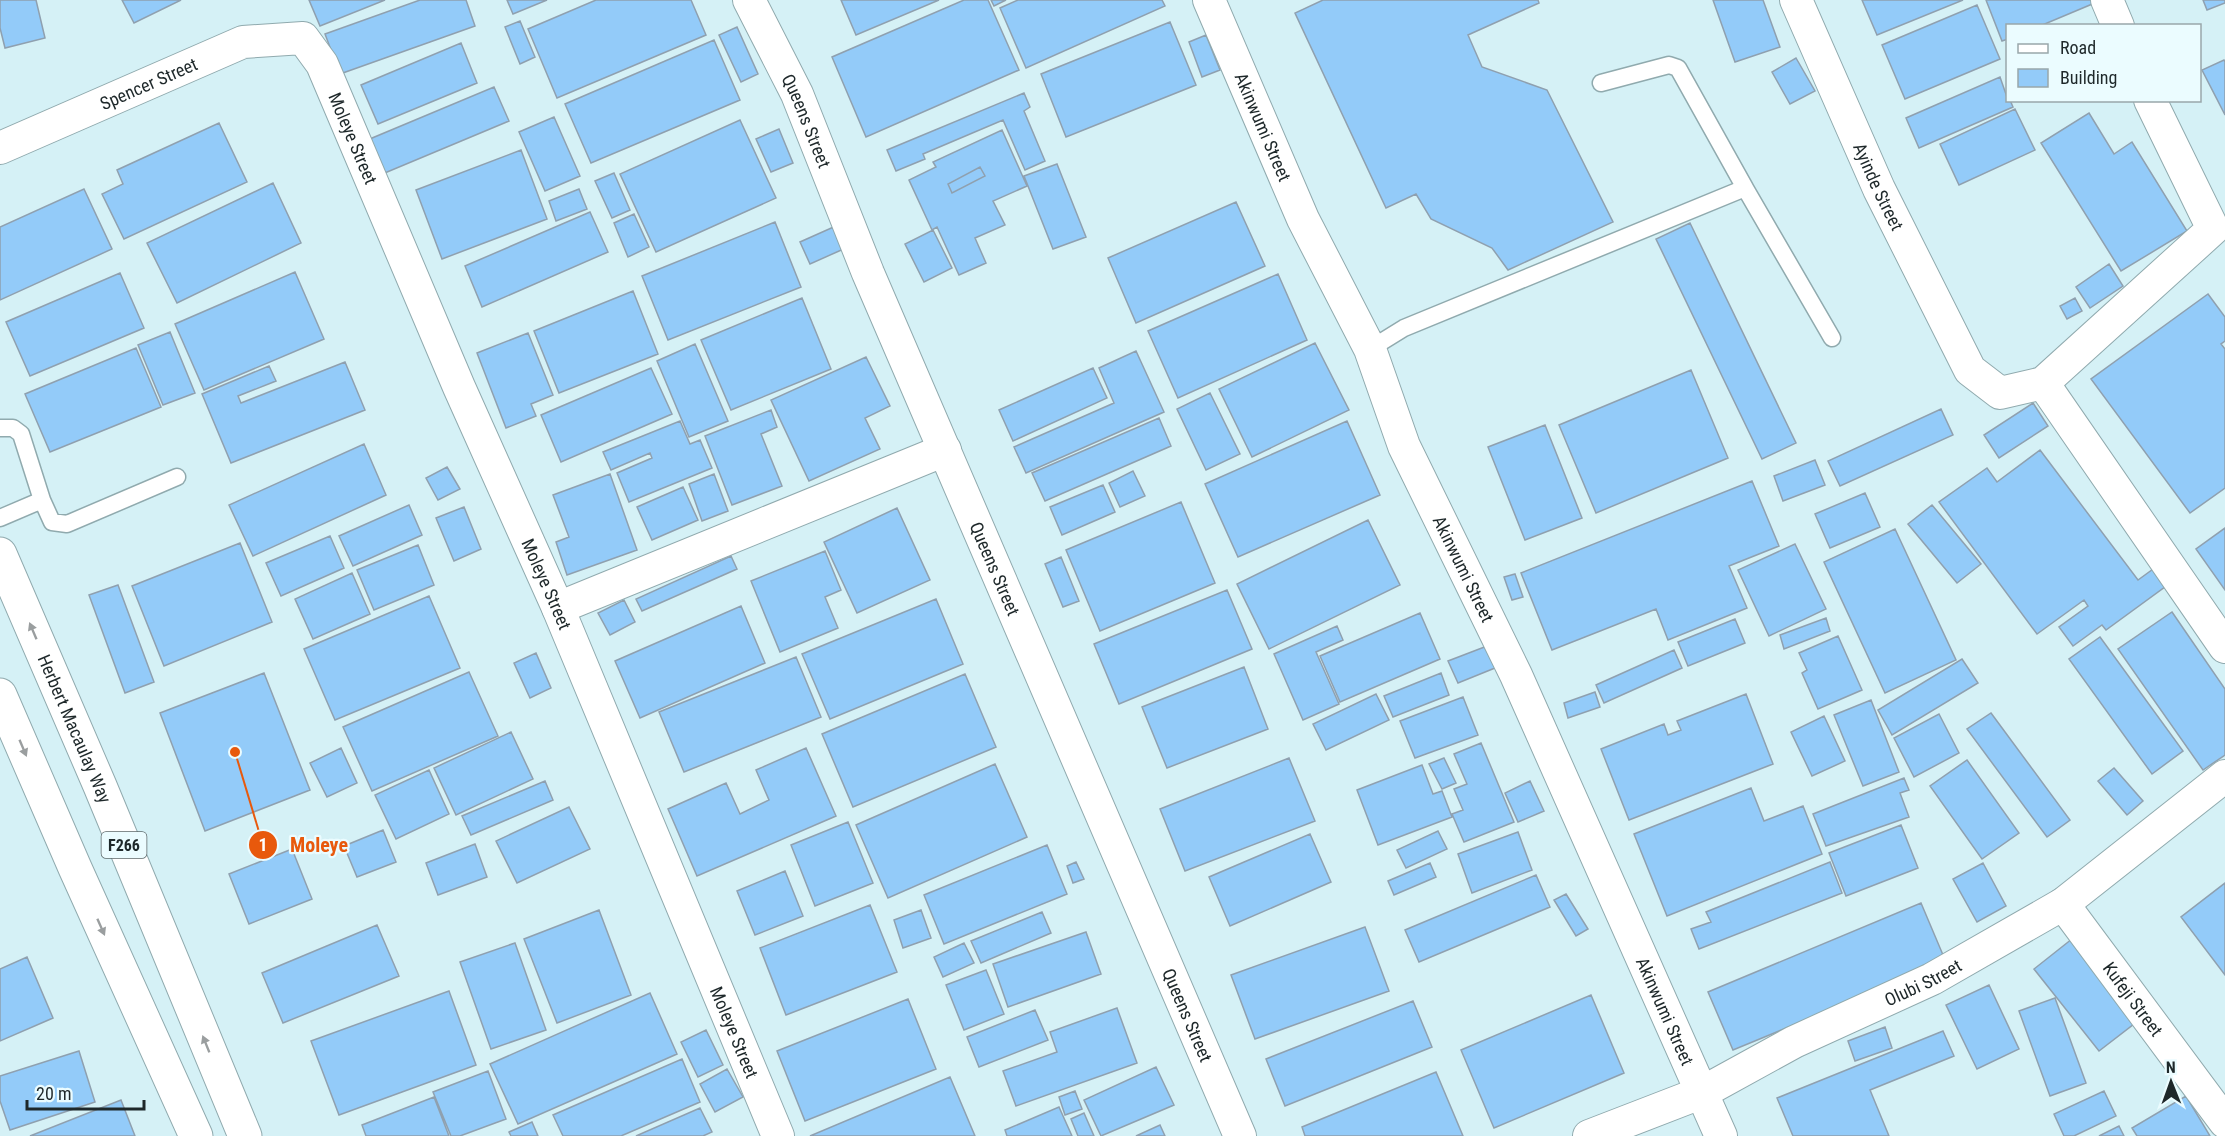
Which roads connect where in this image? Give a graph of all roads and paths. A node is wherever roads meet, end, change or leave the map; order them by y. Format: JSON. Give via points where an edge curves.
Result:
{"nodes":[{"id":1,"x":749,"y":0,"type":"edge"},
{"id":2,"x":1209,"y":0,"type":"edge"},
{"id":3,"x":1796,"y":0,"type":"edge"},
{"id":4,"x":2107,"y":0,"type":"edge"},
{"id":5,"x":2117,"y":24,"type":"edge"},
{"id":6,"x":303,"y":38,"type":"joint"},
{"id":7,"x":1601,"y":83,"type":"dead end"},
{"id":8,"x":2151,"y":102,"type":"edge"},
{"id":9,"x":0,"y":148,"type":"edge"},
{"id":10,"x":1745,"y":188,"type":"junction"},
{"id":11,"x":2219,"y":225,"type":"edge"},
{"id":12,"x":1832,"y":338,"type":"dead end"},
{"id":13,"x":1370,"y":350,"type":"junction"},
{"id":14,"x":2043,"y":383,"type":"junction"},
{"id":15,"x":0,"y":428,"type":"edge"},
{"id":16,"x":945,"y":450,"type":"junction"},
{"id":17,"x":177,"y":477,"type":"dead end"},
{"id":18,"x":42,"y":500,"type":"junction"},
{"id":19,"x":0,"y":518,"type":"edge"},
{"id":20,"x":0,"y":554,"type":"edge"},
{"id":21,"x":558,"y":608,"type":"junction"},
{"id":22,"x":2225,"y":647,"type":"edge"},
{"id":23,"x":0,"y":695,"type":"edge"},
{"id":24,"x":2225,"y":776,"type":"edge"},
{"id":25,"x":2063,"y":904,"type":"junction"},
{"id":26,"x":1702,"y":1092,"type":"junction"},
{"id":27,"x":2225,"y":1122,"type":"edge"},
{"id":28,"x":196,"y":1136,"type":"edge"},
{"id":29,"x":246,"y":1136,"type":"edge"},
{"id":30,"x":778,"y":1136,"type":"edge"},
{"id":31,"x":1240,"y":1136,"type":"edge"},
{"id":32,"x":1589,"y":1136,"type":"edge"},
{"id":33,"x":1721,"y":1136,"type":"edge"}],
"edges":[{"from":1,"to":16,"type":"street","name":"Queens Street","via":[[797,94],[868,273]]},
{"from":2,"to":13,"type":"street","name":"Akinwumi Street","via":[[1303,219]]},
{"from":3,"to":14,"type":"street","name":"Ayinde Street","via":[[1879,189],[1970,370],[2000,393]]},
{"from":4,"to":5,"type":"street"},
{"from":6,"to":9,"type":"street","name":"Spencer Street","via":[[243,42]]},
{"from":6,"to":21,"type":"street","name":"Moleye Street","via":[[322,64]]},
{"from":7,"to":10,"type":"lane","via":[[1669,65],[1678,68]]},
{"from":8,"to":11,"type":"street"},
{"from":10,"to":12,"type":"lane"},
{"from":10,"to":13,"type":"lane","via":[[1404,328]]},
{"from":11,"to":14,"type":"street"},
{"from":13,"to":26,"type":"street","name":"Akinwumi Street","via":[[1404,446],[1516,675]]},
{"from":14,"to":22,"type":"street"},
{"from":15,"to":18,"type":"lane","via":[[13,428],[21,434]]},
{"from":16,"to":21,"type":"street"},
{"from":16,"to":31,"type":"street","name":"Queens Street"},
{"from":17,"to":18,"type":"lane","via":[[67,524],[52,522]]},
{"from":18,"to":19,"type":"lane"},
{"from":29,"to":20,"type":"highway","name":"Herbert Macaulay Way","number":"F266","one_way":true},
{"from":21,"to":30,"type":"street","name":"Moleye Street"},
{"from":23,"to":28,"type":"highway","one_way":true},
{"from":24,"to":25,"type":"street","name":"Olubi Street"},
{"from":25,"to":26,"type":"street","name":"Olubi Street","via":[[1932,979],[1794,1042]]},
{"from":25,"to":27,"type":"street","name":"Kufeji Street"},
{"from":26,"to":32,"type":"street","name":"Olubi Street"},
{"from":26,"to":33,"type":"street","name":"Akinwumi Street"}]}
